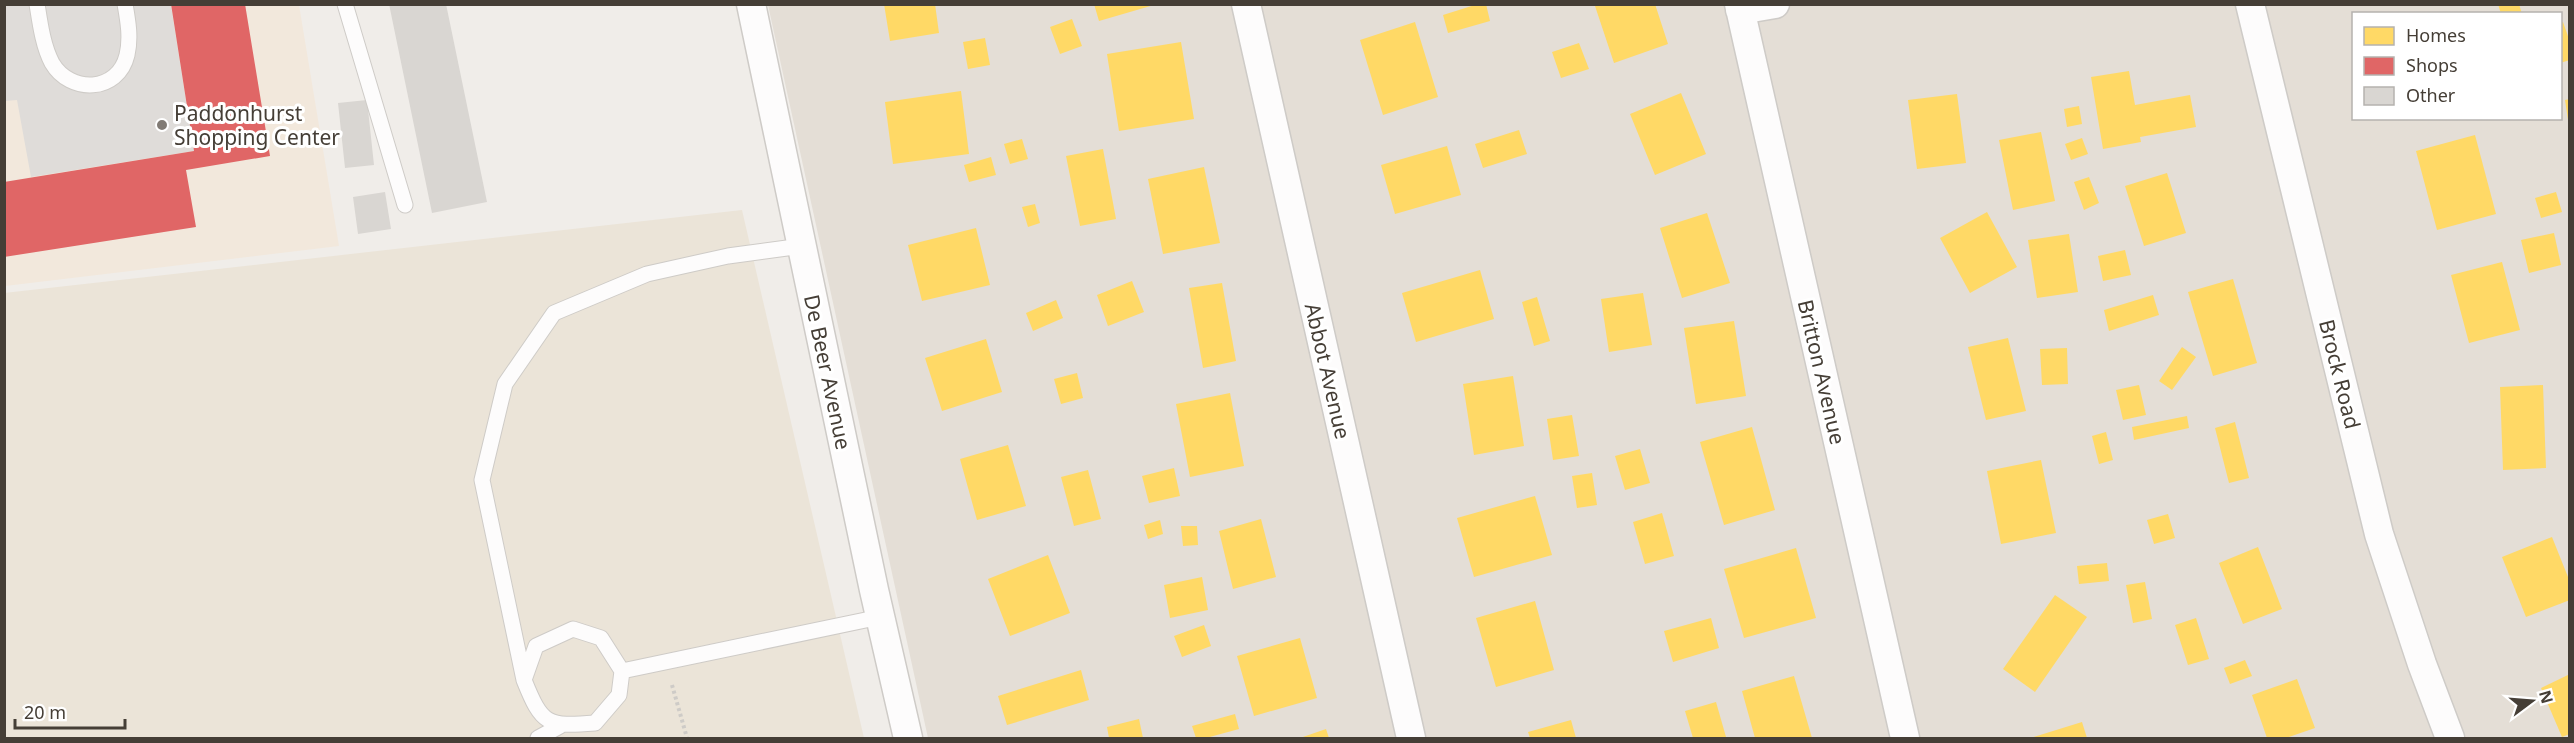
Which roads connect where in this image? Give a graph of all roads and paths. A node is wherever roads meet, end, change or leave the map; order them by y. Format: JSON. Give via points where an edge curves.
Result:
{"nodes":[{"id":1,"x":37,"y":4,"type":"edge"},
{"id":2,"x":126,"y":4,"type":"edge"},
{"id":3,"x":345,"y":4,"type":"edge"},
{"id":4,"x":751,"y":4,"type":"edge"},
{"id":5,"x":1246,"y":4,"type":"edge"},
{"id":6,"x":1774,"y":4,"type":"edge"},
{"id":7,"x":2250,"y":4,"type":"edge"},
{"id":8,"x":1739,"y":7,"type":"edge"},
{"id":9,"x":405,"y":205,"type":"dead end"},
{"id":10,"x":802,"y":246,"type":"junction"},
{"id":11,"x":880,"y":617,"type":"junction"},
{"id":12,"x":666,"y":661,"type":"junction"},
{"id":13,"x":622,"y":671,"type":"junction"},
{"id":14,"x":524,"y":680,"type":"junction"},
{"id":15,"x":560,"y":726,"type":"junction"},
{"id":16,"x":538,"y":738,"type":"edge"},
{"id":17,"x":687,"y":738,"type":"edge"},
{"id":18,"x":908,"y":738,"type":"edge"},
{"id":19,"x":1411,"y":738,"type":"edge"},
{"id":20,"x":1905,"y":738,"type":"edge"},
{"id":21,"x":2450,"y":738,"type":"edge"}],
"edges":[{"from":1,"to":2,"type":"lane","via":[[52,64],[77,85],[93,87],[121,70],[127,57]]},
{"from":3,"to":9,"type":"lane"},
{"from":4,"to":10,"type":"street","name":"De Beer Avenue"},
{"from":5,"to":19,"type":"street","name":"Abbot Avenue"},
{"from":6,"to":8,"type":"street"},
{"from":7,"to":21,"type":"street","name":"Brock Road","via":[[2379,534]]},
{"from":8,"to":20,"type":"street","name":"Britton Avenue"},
{"from":10,"to":11,"type":"street","name":"De Beer Avenue"},
{"from":10,"to":14,"type":"lane","via":[[728,256],[647,274],[554,313],[505,384],[482,480]]},
{"from":11,"to":12,"type":"lane"},
{"from":11,"to":18,"type":"street","name":"De Beer Avenue"},
{"from":12,"to":13,"type":"lane"},
{"from":12,"to":17,"type":"path"},
{"from":13,"to":14,"type":"lane","via":[[601,638],[573,629],[536,646]]},
{"from":13,"to":15,"type":"lane","via":[[619,695],[595,723]]},
{"from":14,"to":15,"type":"lane","via":[[537,711]]},
{"from":15,"to":16,"type":"lane"}]}
